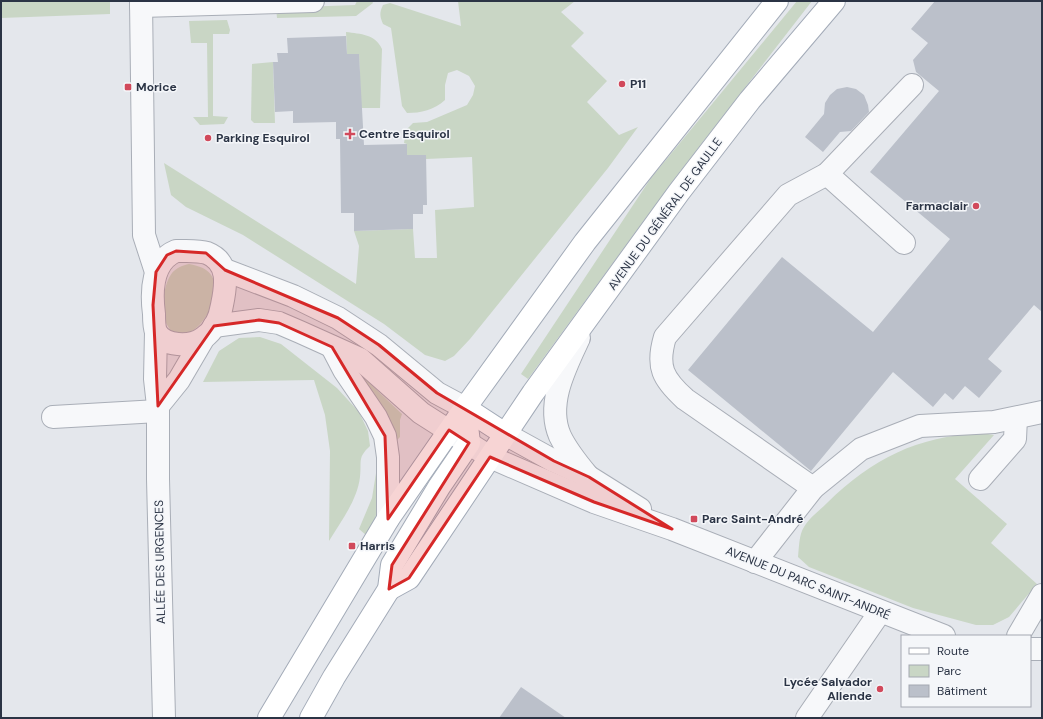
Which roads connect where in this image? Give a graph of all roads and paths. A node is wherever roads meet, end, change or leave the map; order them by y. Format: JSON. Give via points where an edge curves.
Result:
{"nodes":[{"id":1,"x":313,"y":1,"type":"edge"},
{"id":2,"x":777,"y":1,"type":"edge"},
{"id":3,"x":834,"y":1,"type":"edge"},
{"id":4,"x":141,"y":11,"type":"edge"},
{"id":5,"x":912,"y":85,"type":"dead end"},
{"id":6,"x":827,"y":174,"type":"junction"},
{"id":7,"x":904,"y":243,"type":"dead end"},
{"id":8,"x":225,"y":270,"type":"junction"},
{"id":9,"x":156,"y":272,"type":"junction"},
{"id":10,"x":586,"y":322,"type":"junction"},
{"id":11,"x":156,"y":332,"type":"junction"},
{"id":12,"x":208,"y":332,"type":"junction"},
{"id":13,"x":332,"y":347,"type":"junction"},
{"id":14,"x":158,"y":408,"type":"junction"},
{"id":15,"x":465,"y":408,"type":"junction"},
{"id":16,"x":1042,"y":412,"type":"edge"},
{"id":17,"x":53,"y":417,"type":"dead end"},
{"id":18,"x":1016,"y":418,"type":"junction"},
{"id":19,"x":449,"y":430,"type":"junction"},
{"id":20,"x":505,"y":434,"type":"junction"},
{"id":21,"x":469,"y":443,"type":"junction"},
{"id":22,"x":490,"y":457,"type":"junction"},
{"id":23,"x":589,"y":477,"type":"junction"},
{"id":24,"x":980,"y":478,"type":"dead end"},
{"id":25,"x":813,"y":488,"type":"junction"},
{"id":26,"x":388,"y":519,"type":"junction"},
{"id":27,"x":672,"y":529,"type":"junction"},
{"id":28,"x":755,"y":562,"type":"junction"},
{"id":29,"x":389,"y":589,"type":"junction"},
{"id":30,"x":1042,"y":595,"type":"edge"},
{"id":31,"x":880,"y":612,"type":"junction"},
{"id":32,"x":941,"y":635,"type":"edge"},
{"id":33,"x":1019,"y":635,"type":"edge"},
{"id":34,"x":1031,"y":649,"type":"edge"},
{"id":35,"x":1042,"y":649,"type":"edge"},
{"id":36,"x":164,"y":718,"type":"edge"},
{"id":37,"x":269,"y":718,"type":"edge"},
{"id":38,"x":312,"y":718,"type":"edge"},
{"id":39,"x":807,"y":718,"type":"edge"}],
"edges":[{"from":1,"to":4,"type":"street"},
{"from":2,"to":15,"type":"main road","via":[[585,242]]},
{"from":3,"to":10,"type":"main road","name":"AVENUE DU GÉNÉRAL DE GAULLE","via":[[750,100],[679,192]]},
{"from":4,"to":9,"type":"street","via":[[144,235]]},
{"from":5,"to":6,"type":"street"},
{"from":6,"to":7,"type":"street"},
{"from":6,"to":25,"type":"street","via":[[788,195],[665,337],[660,354],[662,371],[676,390]]},
{"from":8,"to":9,"type":"street","via":[[206,253],[176,251],[167,255]]},
{"from":8,"to":12,"type":"street","via":[[226,287],[220,316]]},
{"from":8,"to":15,"type":"street","via":[[292,296],[338,318],[379,345],[437,393]]},
{"from":9,"to":11,"type":"street","via":[[153,305]]},
{"from":10,"to":20,"type":"main road","name":"AVENUE DU GÉNÉRAL DE GAULLE"},
{"from":10,"to":23,"type":"street","via":[[560,380],[556,411],[560,436]]},
{"from":11,"to":12,"type":"street","via":[[164,340],[177,344],[188,344]]},
{"from":11,"to":14,"type":"street","name":"ALLÉE DES URGENCES","via":[[155,379]]},
{"from":12,"to":13,"type":"street","via":[[258,320],[279,323]]},
{"from":12,"to":14,"type":"street","via":[[179,380]]},
{"from":13,"to":19,"type":"street","via":[[360,359],[417,410]]},
{"from":13,"to":26,"type":"street","via":[[385,436],[388,457]]},
{"from":14,"to":17,"type":"street"},
{"from":14,"to":36,"type":"street","name":"ALLÉE DES URGENCES"},
{"from":15,"to":19,"type":"main road"},
{"from":15,"to":20,"type":"main road"},
{"from":15,"to":21,"type":"main road"},
{"from":16,"to":18,"type":"street"},
{"from":18,"to":24,"type":"street","via":[[1015,439]]},
{"from":18,"to":25,"type":"street","via":[[994,422],[920,426],[860,449]]},
{"from":19,"to":21,"type":"street"},
{"from":19,"to":26,"type":"main road"},
{"from":20,"to":22,"type":"main road","name":"AVENUE DU GÉNÉRAL DE GAULLE"},
{"from":20,"to":23,"type":"street","via":[[554,462]]},
{"from":21,"to":22,"type":"street"},
{"from":21,"to":29,"type":"main road","via":[[392,565]]},
{"from":22,"to":27,"type":"street","via":[[594,502]]},
{"from":22,"to":29,"type":"main road","name":"AVENUE DU GÉNÉRAL DE GAULLE","via":[[409,578]]},
{"from":23,"to":27,"type":"street"},
{"from":25,"to":28,"type":"street"},
{"from":26,"to":37,"type":"main road"},
{"from":27,"to":28,"type":"street","name":"AVENUE DU PARC SAINT-ANDRÉ"},
{"from":28,"to":31,"type":"street","name":"AVENUE DU PARC SAINT-ANDRÉ"},
{"from":29,"to":38,"type":"main road","via":[[334,677]]},
{"from":30,"to":33,"type":"street"},
{"from":31,"to":32,"type":"street","name":"AVENUE DU PARC SAINT-ANDRÉ"},
{"from":31,"to":39,"type":"street"},
{"from":34,"to":35,"type":"street"}]}
